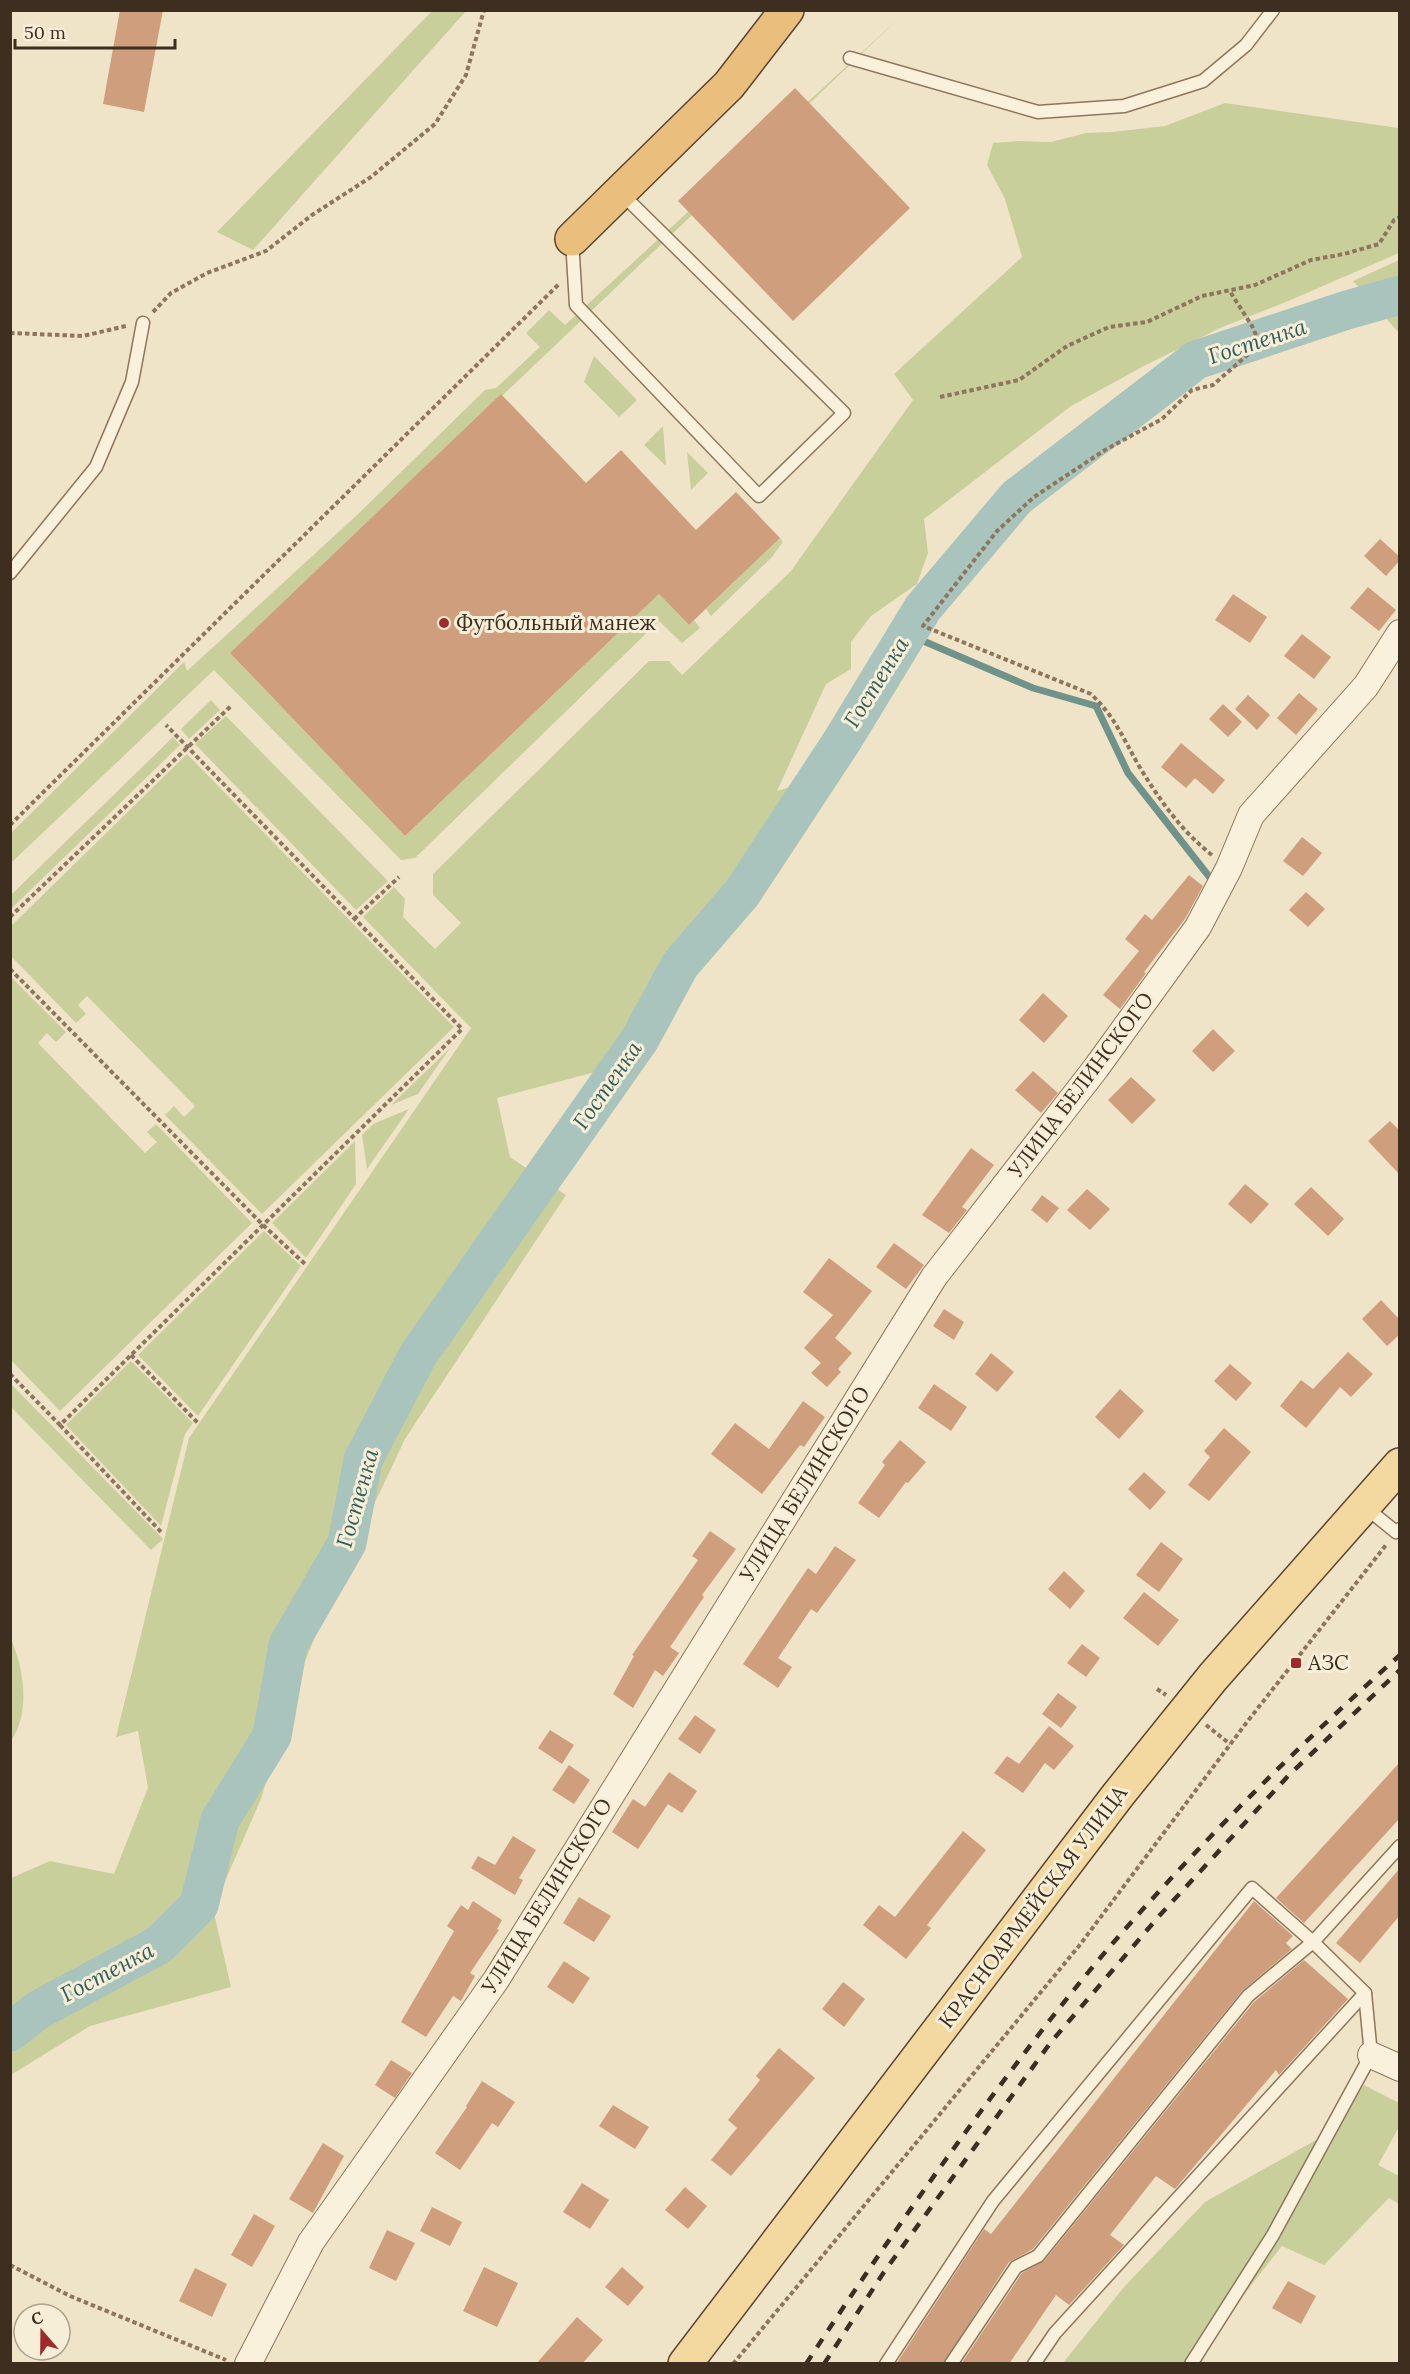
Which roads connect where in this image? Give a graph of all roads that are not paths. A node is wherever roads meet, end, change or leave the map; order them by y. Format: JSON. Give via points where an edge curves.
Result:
{"nodes":[{"id":1,"x":787,"y":10,"type":"edge"},
{"id":2,"x":1273,"y":10,"type":"edge"},
{"id":3,"x":850,"y":58,"type":"dead end"},
{"id":4,"x":620,"y":191,"type":"junction"},
{"id":5,"x":572,"y":239,"type":"joint"},
{"id":6,"x":143,"y":323,"type":"road end"},
{"id":7,"x":10,"y":573,"type":"edge"},
{"id":8,"x":1400,"y":633,"type":"edge"},
{"id":9,"x":1400,"y":1465,"type":"edge"},
{"id":10,"x":1364,"y":1506,"type":"junction"},
{"id":11,"x":1398,"y":1531,"type":"edge"},
{"id":12,"x":1400,"y":1846,"type":"edge"},
{"id":13,"x":1313,"y":1942,"type":"junction"},
{"id":14,"x":1365,"y":1993,"type":"junction"},
{"id":15,"x":1371,"y":2055,"type":"junction"},
{"id":16,"x":1400,"y":2068,"type":"edge"},
{"id":17,"x":248,"y":2364,"type":"edge"},
{"id":18,"x":685,"y":2364,"type":"edge"},
{"id":19,"x":886,"y":2364,"type":"edge"},
{"id":20,"x":951,"y":2364,"type":"edge"},
{"id":21,"x":1034,"y":2364,"type":"edge"},
{"id":22,"x":1191,"y":2364,"type":"edge"}],
"edges":[{"from":1,"to":4,"type":"highway","via":[[729,85]]},
{"from":2,"to":3,"type":"lane","via":[[1246,45],[1203,81],[1124,106],[1038,111]]},
{"from":4,"to":5,"type":"highway"},
{"from":4,"to":5,"type":"lane","via":[[844,413],[759,496],[576,305]]},
{"from":6,"to":7,"type":"lane","via":[[132,382],[96,467]]},
{"from":8,"to":17,"type":"street","name":"УЛИЦА БЕЛИНСКОГО","via":[[1365,686],[1251,815],[1198,927],[1103,1059],[934,1278],[496,1980],[311,2242]]},
{"from":9,"to":10,"type":"main road","name":"КРАСНОАРМЕЙСКАЯ УЛИЦА"},
{"from":10,"to":11,"type":"lane"},
{"from":10,"to":18,"type":"main road","name":"КРАСНОАРМЕЙСКАЯ УЛИЦА","via":[[1213,1677],[1124,1786]]},
{"from":12,"to":13,"type":"lane"},
{"from":13,"to":14,"type":"lane"},
{"from":13,"to":19,"type":"lane","via":[[1251,1887],[993,2201]]},
{"from":13,"to":20,"type":"lane","via":[[1248,1996],[1038,2256],[1016,2266]]},
{"from":14,"to":15,"type":"lane"},
{"from":14,"to":21,"type":"lane","via":[[1055,2333]]},
{"from":15,"to":16,"type":"street"},
{"from":15,"to":22,"type":"lane","via":[[1273,2235]]}]}
